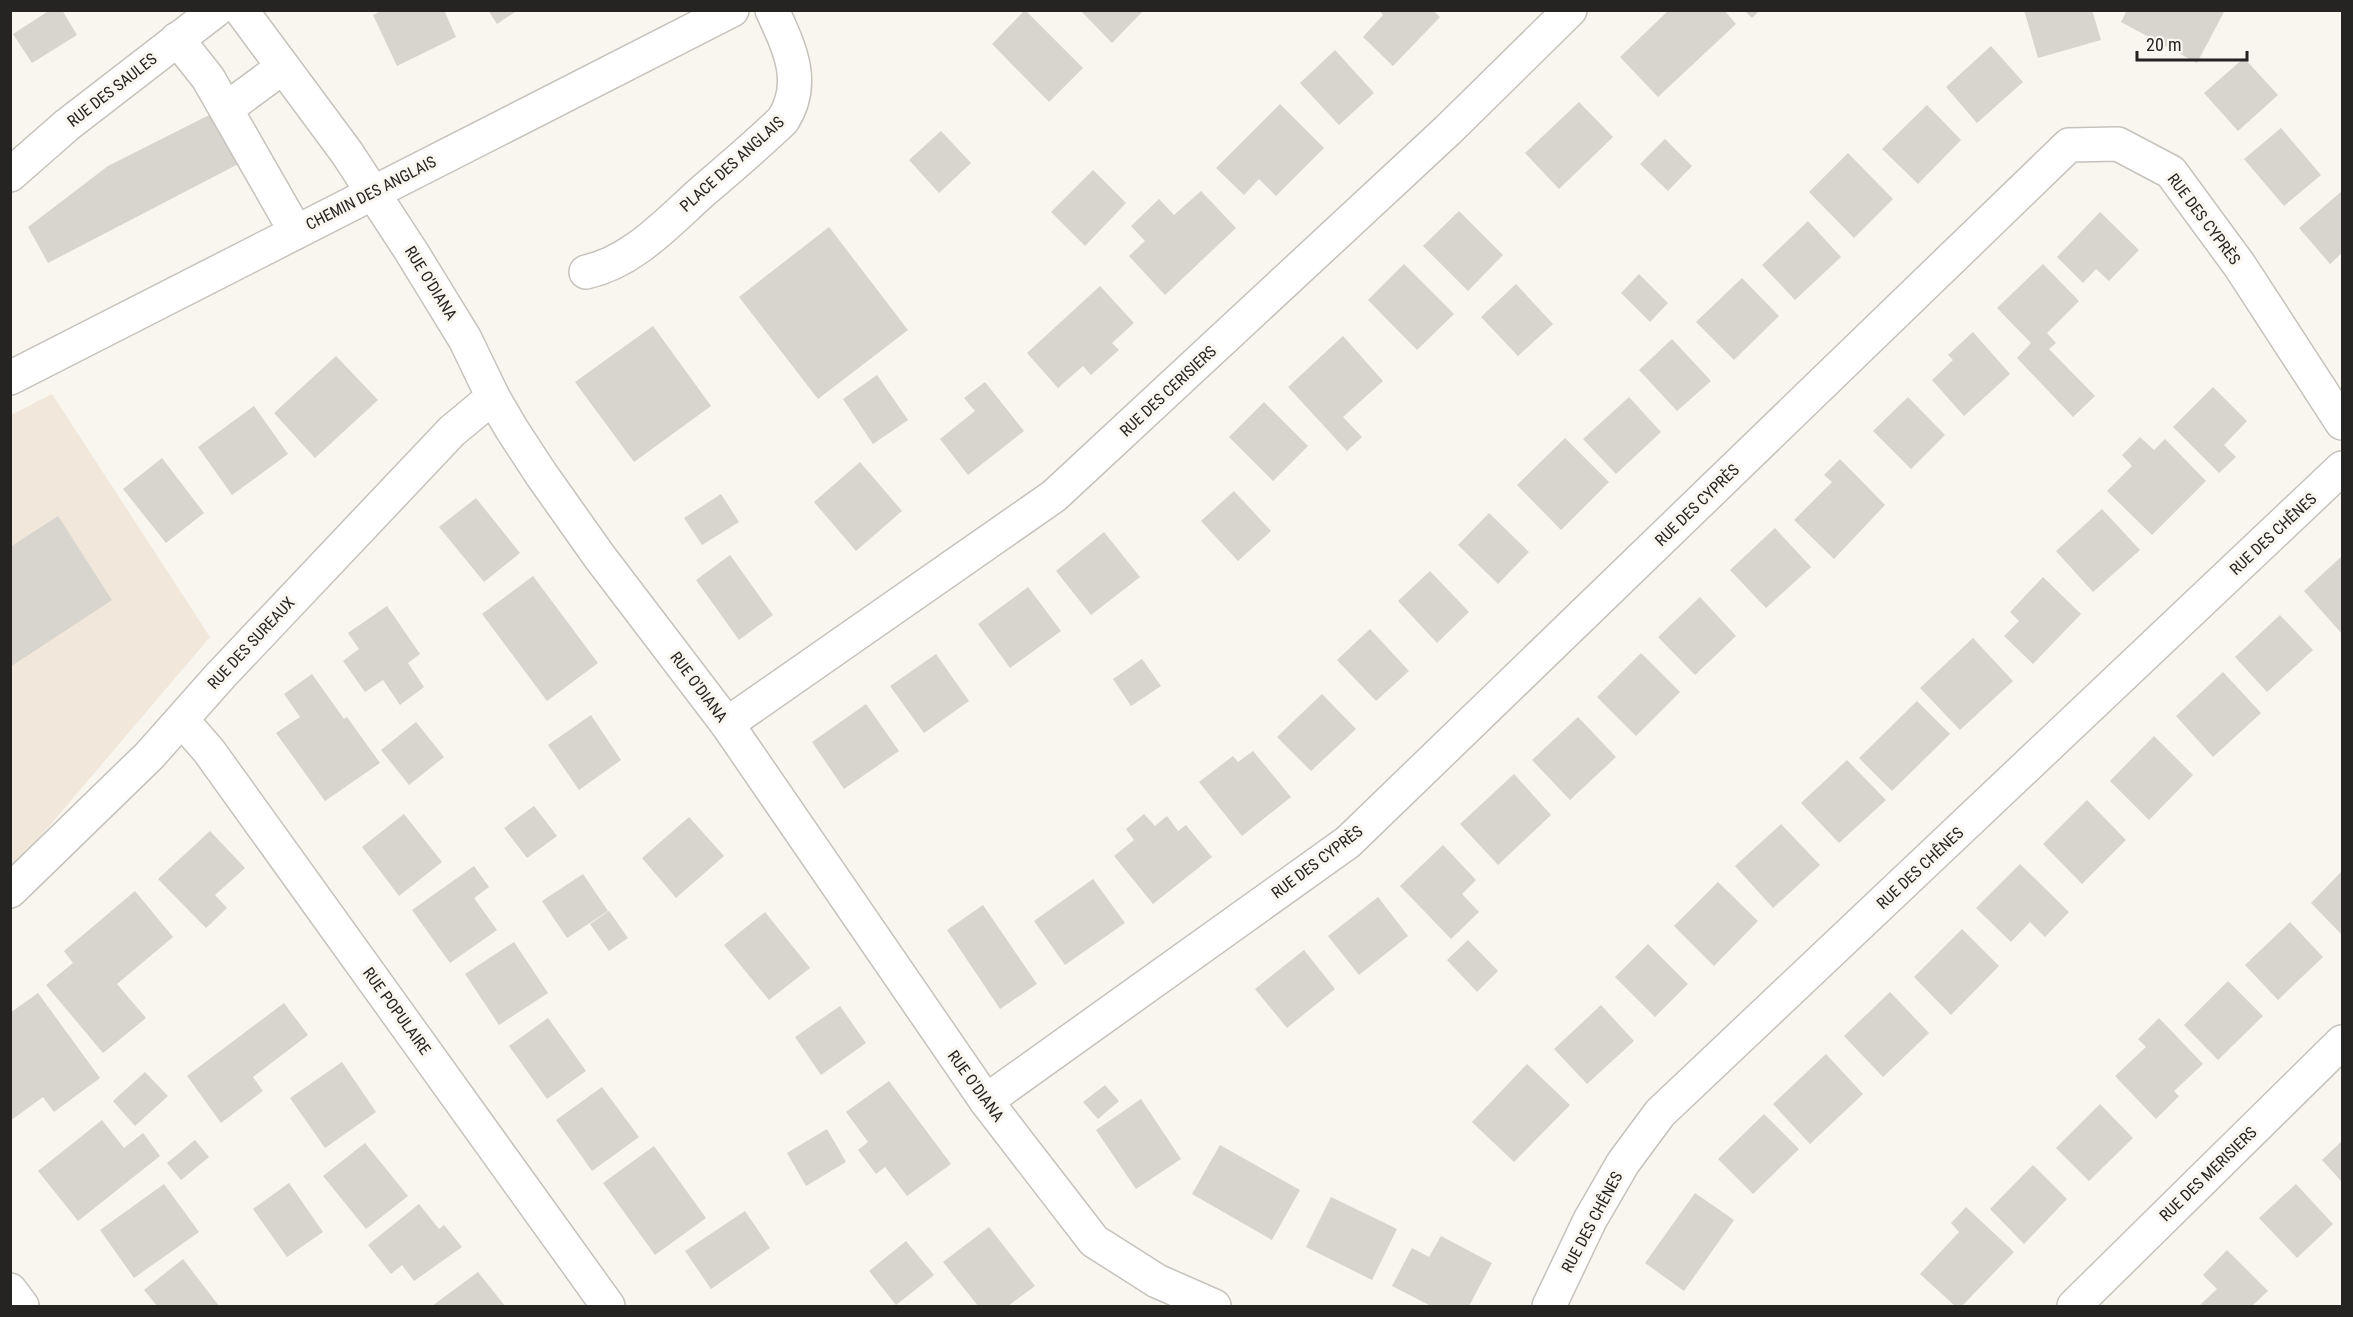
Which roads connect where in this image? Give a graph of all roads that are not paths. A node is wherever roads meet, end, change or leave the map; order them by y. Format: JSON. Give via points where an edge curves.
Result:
{"nodes":[{"id":1,"x":216,"y":10,"type":"edge"},
{"id":2,"x":241,"y":10,"type":"edge"},
{"id":3,"x":732,"y":10,"type":"edge"},
{"id":4,"x":771,"y":10,"type":"edge"},
{"id":5,"x":1570,"y":10,"type":"edge"},
{"id":6,"x":177,"y":39,"type":"junction"},
{"id":7,"x":283,"y":67,"type":"junction"},
{"id":8,"x":226,"y":109,"type":"junction"},
{"id":9,"x":10,"y":175,"type":"edge"},
{"id":10,"x":373,"y":193,"type":"junction"},
{"id":11,"x":296,"y":232,"type":"junction"},
{"id":12,"x":586,"y":272,"type":"dead end"},
{"id":13,"x":10,"y":378,"type":"edge"},
{"id":14,"x":493,"y":398,"type":"junction"},
{"id":15,"x":2343,"y":423,"type":"edge"},
{"id":16,"x":2343,"y":468,"type":"edge"},
{"id":17,"x":182,"y":720,"type":"junction"},
{"id":18,"x":727,"y":724,"type":"junction"},
{"id":19,"x":10,"y":891,"type":"edge"},
{"id":20,"x":2343,"y":1042,"type":"edge"},
{"id":21,"x":986,"y":1101,"type":"junction"},
{"id":22,"x":10,"y":1290,"type":"edge"},
{"id":23,"x":22,"y":1306,"type":"edge"},
{"id":24,"x":608,"y":1306,"type":"edge"},
{"id":25,"x":1214,"y":1306,"type":"edge"},
{"id":26,"x":1549,"y":1306,"type":"edge"},
{"id":27,"x":2074,"y":1306,"type":"edge"}],
"edges":[{"from":1,"to":6,"type":"street","name":"RUE DES SAULES"},
{"from":2,"to":7,"type":"street","name":"RUE O'DIANA"},
{"from":3,"to":10,"type":"street","name":"CHEMIN DES ANGLAIS"},
{"from":4,"to":12,"type":"street","name":"PLACE DES ANGLAIS","via":[[788,48],[796,82],[791,107],[783,120],[644,243],[616,262]]},
{"from":5,"to":18,"type":"street","name":"RUE DES CERISIERS","via":[[1439,138],[1054,496]]},
{"from":6,"to":8,"type":"street","via":[[208,78]]},
{"from":6,"to":9,"type":"street","name":"RUE DES SAULES"},
{"from":7,"to":8,"type":"street"},
{"from":7,"to":10,"type":"street","name":"RUE O'DIANA"},
{"from":8,"to":11,"type":"street"},
{"from":10,"to":11,"type":"street","name":"CHEMIN DES ANGLAIS"},
{"from":10,"to":14,"type":"street","name":"RUE O'DIANA","via":[[455,321]]},
{"from":11,"to":13,"type":"street","name":"CHEMIN DES ANGLAIS"},
{"from":14,"to":17,"type":"street","name":"RUE DES SUREAUX","via":[[452,431],[405,479]]},
{"from":14,"to":18,"type":"street","name":"RUE O'DIANA","via":[[578,528]]},
{"from":15,"to":21,"type":"street","name":"RUE DES CYPRÈS","via":[[2240,266],[2171,172],[2118,144],[2069,145],[1348,842]]},
{"from":16,"to":26,"type":"street","name":"RUE DES CHÊNES","via":[[1660,1113],[1601,1201]]},
{"from":17,"to":19,"type":"street","name":"RUE DES SUREAUX"},
{"from":17,"to":24,"type":"street","name":"RUE POPULAIRE","via":[[209,751]]},
{"from":18,"to":21,"type":"street","name":"RUE O'DIANA"},
{"from":20,"to":27,"type":"street","name":"RUE DES MERISIERS"},
{"from":21,"to":25,"type":"street","name":"RUE O'DIANA","via":[[1094,1241],[1157,1281]]},
{"from":22,"to":23,"type":"street"}]}
